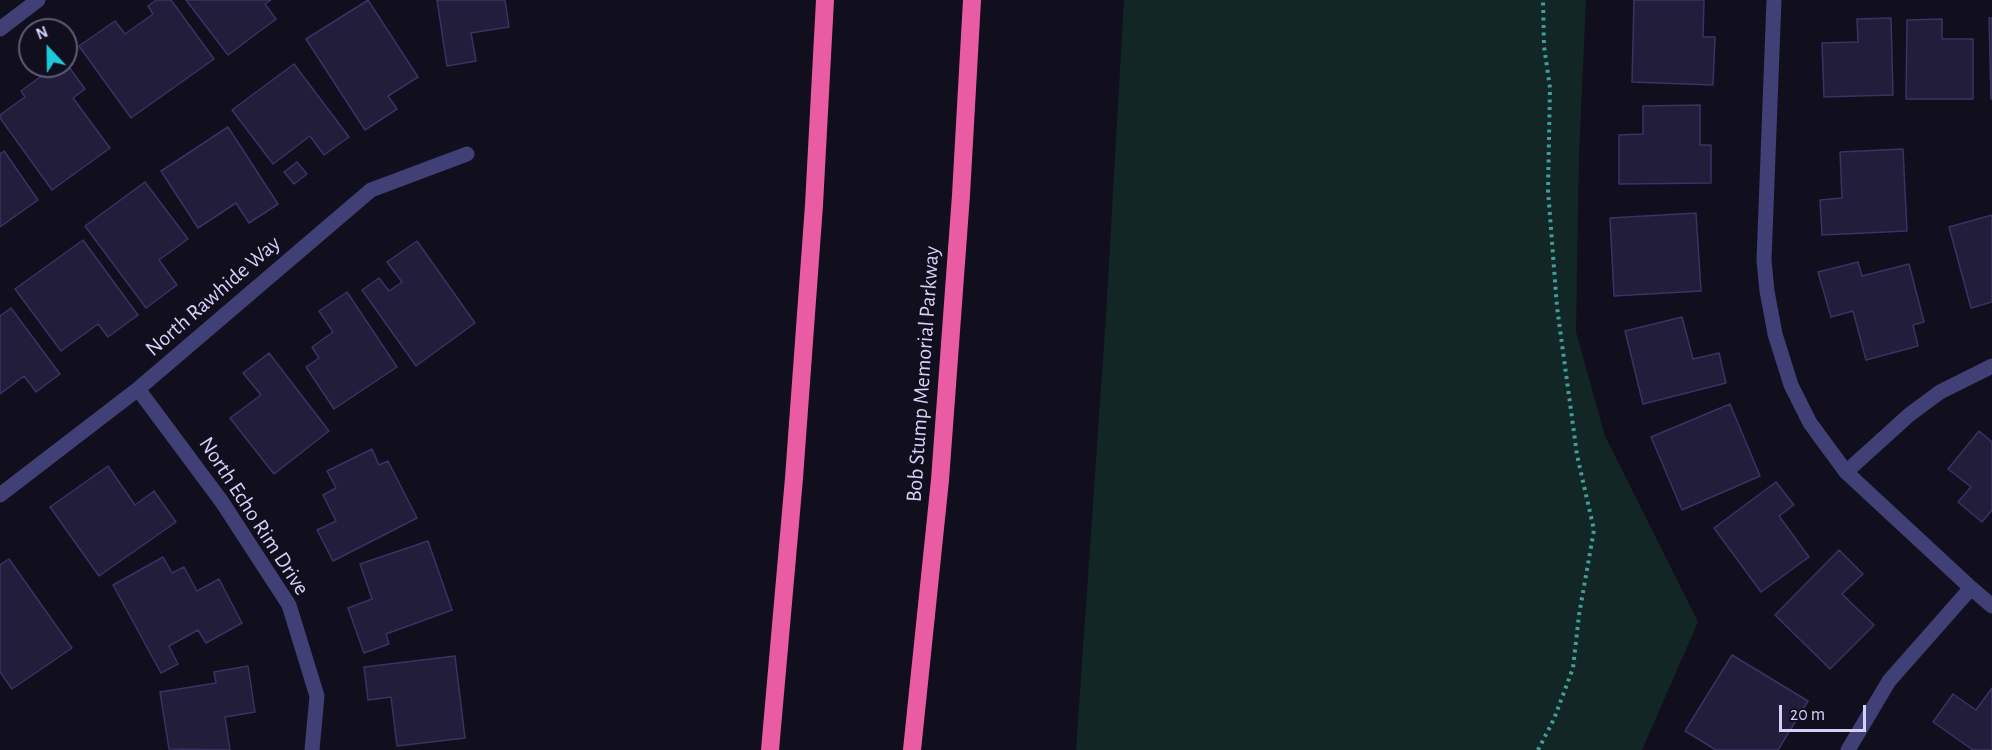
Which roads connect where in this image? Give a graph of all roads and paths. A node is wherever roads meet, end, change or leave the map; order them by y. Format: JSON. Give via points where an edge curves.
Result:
{"nodes":[{"id":1,"x":38,"y":0,"type":"edge"},
{"id":2,"x":825,"y":0,"type":"edge"},
{"id":3,"x":972,"y":0,"type":"edge"},
{"id":4,"x":1543,"y":0,"type":"edge"},
{"id":5,"x":1774,"y":0,"type":"edge"},
{"id":6,"x":0,"y":29,"type":"edge"},
{"id":7,"x":467,"y":154,"type":"dead end"},
{"id":8,"x":1992,"y":366,"type":"edge"},
{"id":9,"x":138,"y":389,"type":"junction"},
{"id":10,"x":1846,"y":472,"type":"junction"},
{"id":11,"x":0,"y":495,"type":"edge"},
{"id":12,"x":1971,"y":588,"type":"junction"},
{"id":13,"x":1992,"y":606,"type":"edge"},
{"id":14,"x":312,"y":750,"type":"edge"},
{"id":15,"x":770,"y":750,"type":"edge"},
{"id":16,"x":912,"y":750,"type":"edge"},
{"id":17,"x":1538,"y":750,"type":"edge"},
{"id":18,"x":1848,"y":750,"type":"edge"}],
"edges":[{"from":1,"to":6,"type":"street"},
{"from":2,"to":15,"type":"highway","via":[[814,205]]},
{"from":3,"to":16,"type":"highway","name":"Bob Stump Memorial Parkway","via":[[940,480]]},
{"from":4,"to":17,"type":"path","via":[[1550,88],[1548,190],[1557,307],[1577,455],[1594,530],[1573,668]]},
{"from":5,"to":10,"type":"street","via":[[1764,260],[1767,291],[1791,385],[1810,423]]},
{"from":7,"to":9,"type":"street","name":"North Rawhide Way","via":[[371,190]]},
{"from":8,"to":10,"type":"street","via":[[1932,398]]},
{"from":9,"to":11,"type":"street","name":"North Rawhide Way"},
{"from":9,"to":14,"type":"street","name":"North Echo Rim Drive","via":[[222,502],[289,605],[317,696]]},
{"from":10,"to":12,"type":"street"},
{"from":12,"to":13,"type":"street"},
{"from":12,"to":18,"type":"street","via":[[1889,681]]}]}
